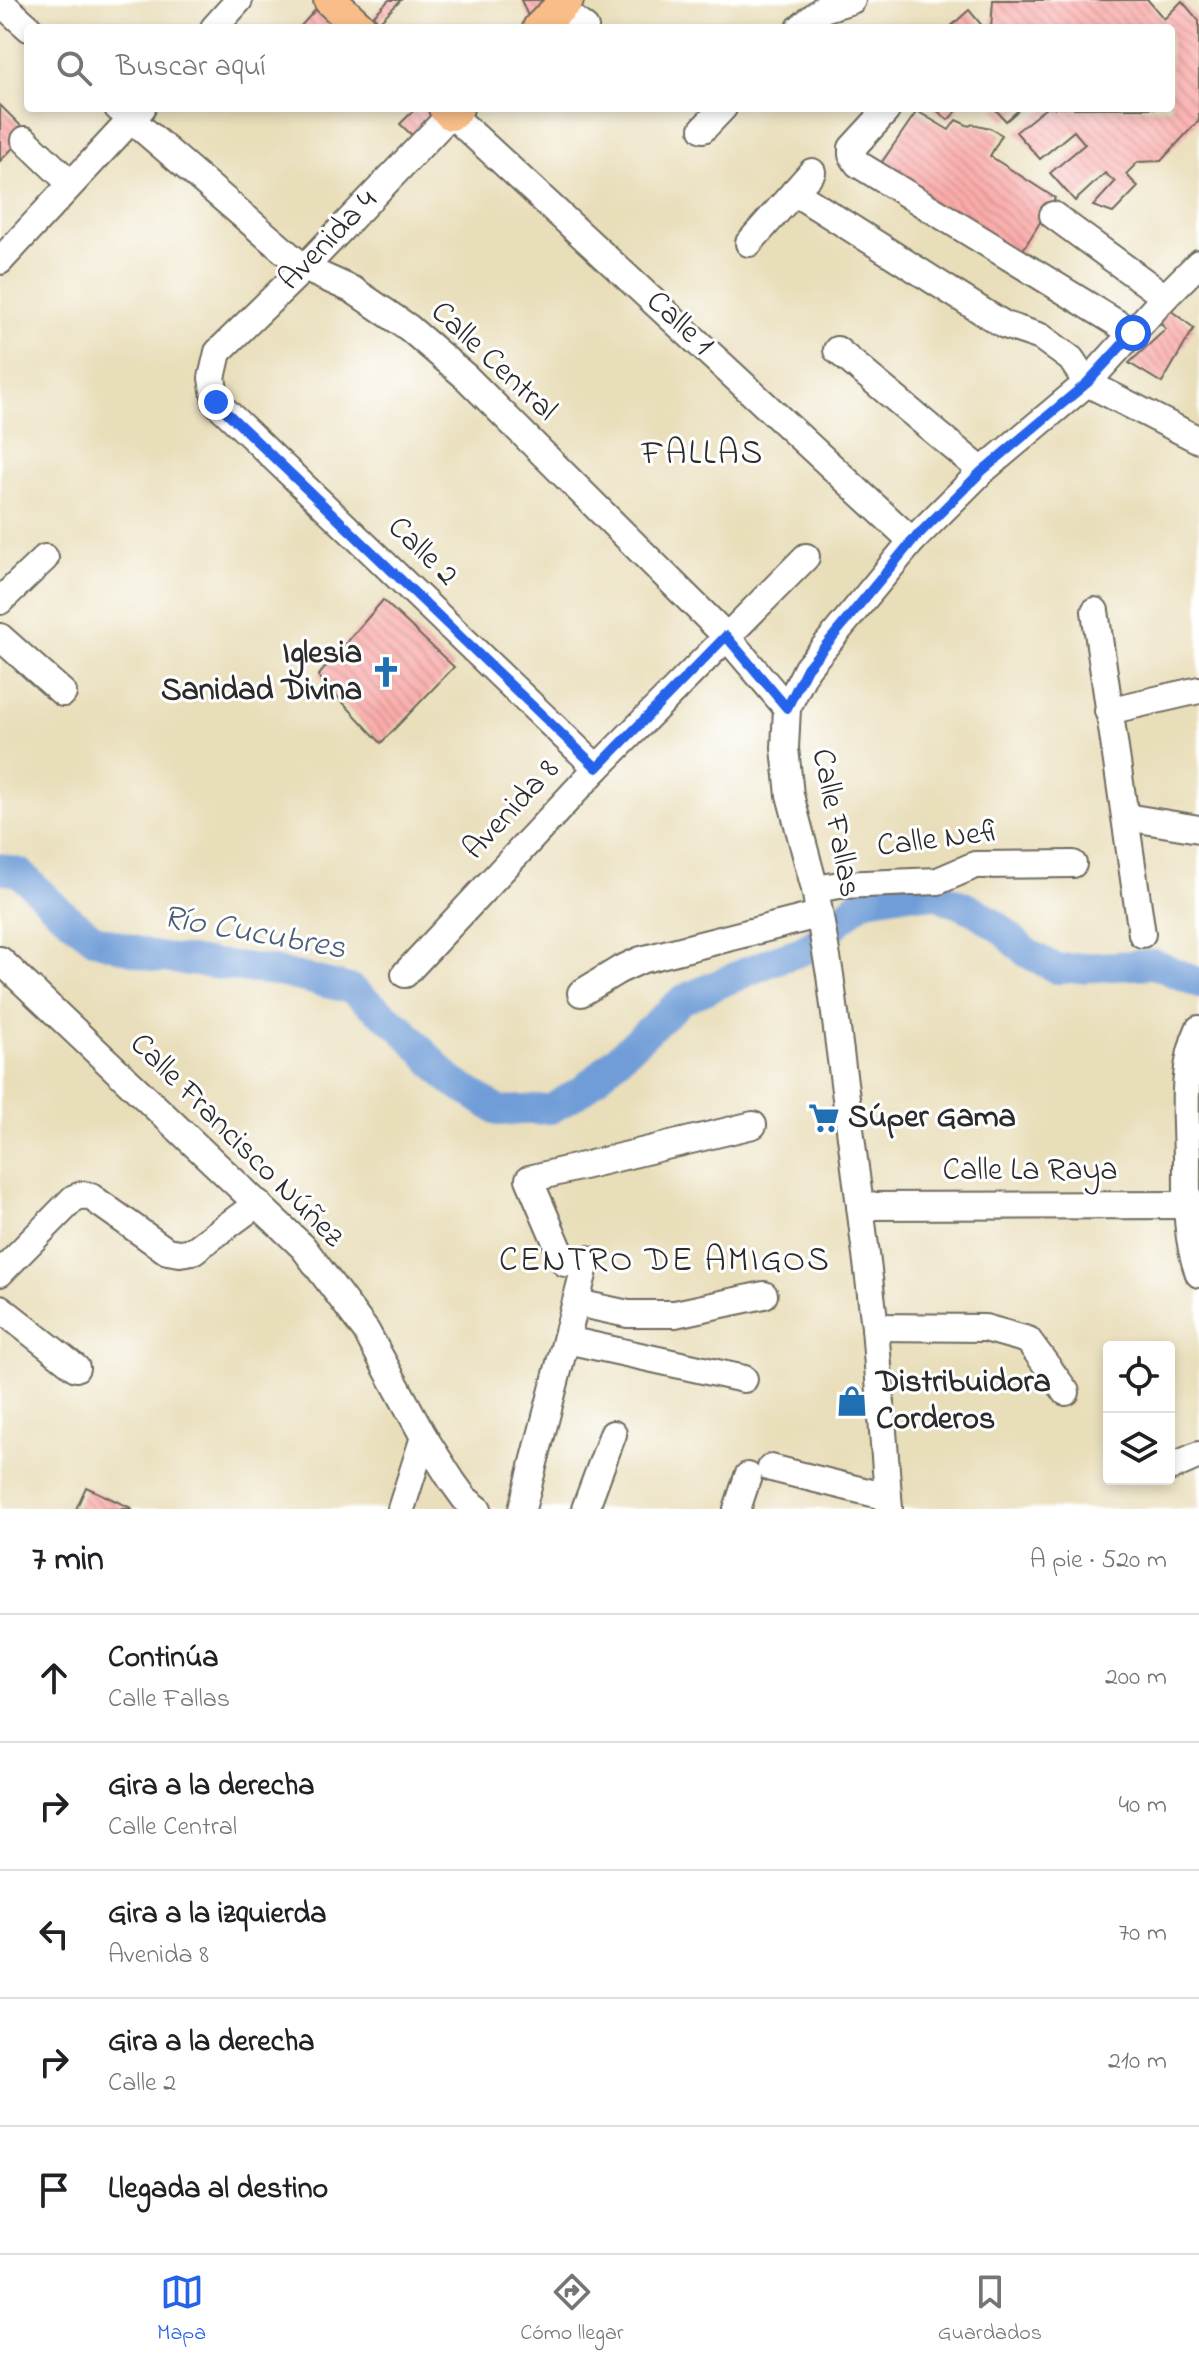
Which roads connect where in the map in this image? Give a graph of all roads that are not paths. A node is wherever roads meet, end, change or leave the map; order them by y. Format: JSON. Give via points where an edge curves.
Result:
{"nodes":[{"id":1,"x":239,"y":0,"type":"edge"},
{"id":2,"x":330,"y":0,"type":"edge"},
{"id":3,"x":852,"y":0,"type":"edge"},
{"id":4,"x":0,"y":2,"type":"edge"},
{"id":5,"x":555,"y":12,"type":"edge"},
{"id":6,"x":25,"y":24,"type":"edge"},
{"id":7,"x":218,"y":24,"type":"edge"},
{"id":8,"x":356,"y":24,"type":"edge"},
{"id":9,"x":578,"y":24,"type":"edge"},
{"id":10,"x":805,"y":24,"type":"edge"},
{"id":11,"x":130,"y":112,"type":"edge"},
{"id":12,"x":449,"y":112,"type":"edge"},
{"id":13,"x":453,"y":112,"type":"edge"},
{"id":14,"x":719,"y":112,"type":"edge"},
{"id":15,"x":885,"y":112,"type":"edge"},
{"id":16,"x":703,"y":129,"type":"dead end"},
{"id":17,"x":25,"y":140,"type":"dead end"},
{"id":18,"x":812,"y":172,"type":"dead end"},
{"id":19,"x":71,"y":184,"type":"junction"},
{"id":20,"x":794,"y":192,"type":"junction"},
{"id":21,"x":1053,"y":215,"type":"dead end"},
{"id":22,"x":749,"y":243,"type":"dead end"},
{"id":23,"x":0,"y":261,"type":"edge"},
{"id":24,"x":304,"y":268,"type":"junction"},
{"id":25,"x":1186,"y":284,"type":"edge"},
{"id":26,"x":1133,"y":333,"type":"junction"},
{"id":27,"x":837,"y":350,"type":"dead end"},
{"id":28,"x":212,"y":378,"type":"joint"},
{"id":29,"x":1087,"y":383,"type":"junction"},
{"id":30,"x":1199,"y":440,"type":"edge"},
{"id":31,"x":982,"y":471,"type":"junction"},
{"id":32,"x":912,"y":541,"type":"junction"},
{"id":33,"x":806,"y":557,"type":"dead end"},
{"id":34,"x":45,"y":558,"type":"dead end"},
{"id":35,"x":0,"y":601,"type":"edge"},
{"id":36,"x":1095,"y":611,"type":"dead end"},
{"id":37,"x":726,"y":636,"type":"junction"},
{"id":38,"x":0,"y":637,"type":"edge"},
{"id":39,"x":1199,"y":690,"type":"edge"},
{"id":40,"x":63,"y":693,"type":"dead end"},
{"id":41,"x":787,"y":708,"type":"junction"},
{"id":42,"x":1108,"y":711,"type":"junction"},
{"id":43,"x":597,"y":768,"type":"junction"},
{"id":44,"x":1126,"y":817,"type":"junction"},
{"id":45,"x":1199,"y":829,"type":"edge"},
{"id":46,"x":1073,"y":864,"type":"dead end"},
{"id":47,"x":815,"y":889,"type":"junction"},
{"id":48,"x":819,"y":918,"type":"junction"},
{"id":49,"x":1142,"y":934,"type":"dead end"},
{"id":50,"x":0,"y":960,"type":"edge"},
{"id":51,"x":405,"y":974,"type":"dead end"},
{"id":52,"x":581,"y":993,"type":"dead end"},
{"id":53,"x":1199,"y":1029,"type":"edge"},
{"id":54,"x":753,"y":1125,"type":"dead end"},
{"id":55,"x":258,"y":1203,"type":"junction"},
{"id":56,"x":1193,"y":1205,"type":"edge"},
{"id":57,"x":860,"y":1206,"type":"junction"},
{"id":58,"x":0,"y":1273,"type":"edge"},
{"id":59,"x":1199,"y":1274,"type":"edge"},
{"id":60,"x":764,"y":1295,"type":"dead end"},
{"id":61,"x":577,"y":1303,"type":"junction"},
{"id":62,"x":0,"y":1308,"type":"edge"},
{"id":63,"x":875,"y":1327,"type":"junction"},
{"id":64,"x":567,"y":1340,"type":"junction"},
{"id":65,"x":76,"y":1368,"type":"dead end"},
{"id":66,"x":744,"y":1379,"type":"dead end"},
{"id":67,"x":1066,"y":1392,"type":"dead end"},
{"id":68,"x":613,"y":1434,"type":"dead end"},
{"id":69,"x":424,"y":1437,"type":"junction"},
{"id":70,"x":1199,"y":1455,"type":"edge"},
{"id":71,"x":1175,"y":1465,"type":"edge"},
{"id":72,"x":889,"y":1503,"type":"edge"},
{"id":73,"x":401,"y":1509,"type":"edge"},
{"id":74,"x":478,"y":1509,"type":"edge"},
{"id":75,"x":522,"y":1509,"type":"edge"},
{"id":76,"x":585,"y":1509,"type":"edge"},
{"id":77,"x":737,"y":1509,"type":"edge"}],
"edges":[{"from":1,"to":7,"type":"street"},
{"from":2,"to":8,"type":"main road"},
{"from":3,"to":10,"type":"street","via":[[823,9]]},
{"from":4,"to":6,"type":"street"},
{"from":5,"to":9,"type":"street"},
{"from":11,"to":19,"type":"street"},
{"from":11,"to":24,"type":"street","name":"Calle Central"},
{"from":12,"to":24,"type":"street","name":"Avenida 4"},
{"from":13,"to":32,"type":"street","name":"Calle 1"},
{"from":14,"to":16,"type":"street"},
{"from":15,"to":26,"type":"street","via":[[852,148],[858,164]]},
{"from":17,"to":19,"type":"street"},
{"from":18,"to":20,"type":"street"},
{"from":19,"to":23,"type":"street"},
{"from":20,"to":22,"type":"street"},
{"from":20,"to":29,"type":"street","via":[[1005,325],[1041,337],[1071,359]]},
{"from":21,"to":25,"type":"street"},
{"from":24,"to":28,"type":"street","name":"Avenida 4","via":[[218,352]]},
{"from":24,"to":37,"type":"street","name":"Calle Central","via":[[353,290],[465,376]]},
{"from":25,"to":26,"type":"street","name":"Calle Fallas"},
{"from":26,"to":29,"type":"street","name":"Calle Fallas"},
{"from":27,"to":31,"type":"street"},
{"from":28,"to":43,"type":"street","name":"Calle 2","via":[[216,402]]},
{"from":29,"to":30,"type":"street"},
{"from":29,"to":31,"type":"street","name":"Calle Fallas"},
{"from":31,"to":32,"type":"street","name":"Calle Fallas"},
{"from":32,"to":41,"type":"street","name":"Calle Fallas","via":[[807,668]]},
{"from":33,"to":37,"type":"street","name":"Avenida 8"},
{"from":34,"to":35,"type":"street"},
{"from":36,"to":42,"type":"street"},
{"from":37,"to":41,"type":"street","name":"Calle Central"},
{"from":37,"to":43,"type":"street","name":"Avenida 8"},
{"from":38,"to":40,"type":"street"},
{"from":39,"to":42,"type":"street"},
{"from":41,"to":47,"type":"street","name":"Calle Fallas","via":[[790,795]]},
{"from":42,"to":44,"type":"street"},
{"from":43,"to":51,"type":"street","name":"Avenida 8"},
{"from":44,"to":45,"type":"street"},
{"from":44,"to":49,"type":"street"},
{"from":46,"to":47,"type":"street","name":"Calle Nefi","via":[[975,865],[938,881]]},
{"from":47,"to":48,"type":"street","name":"Calle Fallas"},
{"from":48,"to":52,"type":"street","via":[[641,960]]},
{"from":48,"to":57,"type":"street","name":"Calle Fallas"},
{"from":50,"to":55,"type":"street","name":"Calle Francisco Núñez"},
{"from":53,"to":56,"type":"street","via":[[1186,1103]]},
{"from":54,"to":61,"type":"street","via":[[529,1179],[565,1263],[587,1259]]},
{"from":55,"to":58,"type":"street","via":[[193,1251],[180,1253],[167,1251],[82,1195]]},
{"from":55,"to":69,"type":"street","name":"Calle Francisco Núñez","via":[[303,1247],[366,1331]]},
{"from":56,"to":57,"type":"street","name":"Calle La Raya"},
{"from":56,"to":59,"type":"street","via":[[1190,1241]]},
{"from":57,"to":63,"type":"street","name":"Calle Fallas"},
{"from":60,"to":61,"type":"street","via":[[662,1315]]},
{"from":61,"to":64,"type":"street"},
{"from":62,"to":65,"type":"street"},
{"from":63,"to":67,"type":"street","via":[[985,1328],[1028,1340]]},
{"from":63,"to":72,"type":"street","name":"Calle Fallas"},
{"from":64,"to":66,"type":"street"},
{"from":64,"to":75,"type":"street"},
{"from":68,"to":76,"type":"street"},
{"from":69,"to":73,"type":"street"},
{"from":69,"to":74,"type":"street","name":"Calle Francisco Núñez","via":[[465,1499]]},
{"from":70,"to":71,"type":"street"},
{"from":72,"to":77,"type":"street","via":[[760,1472]]}]}
